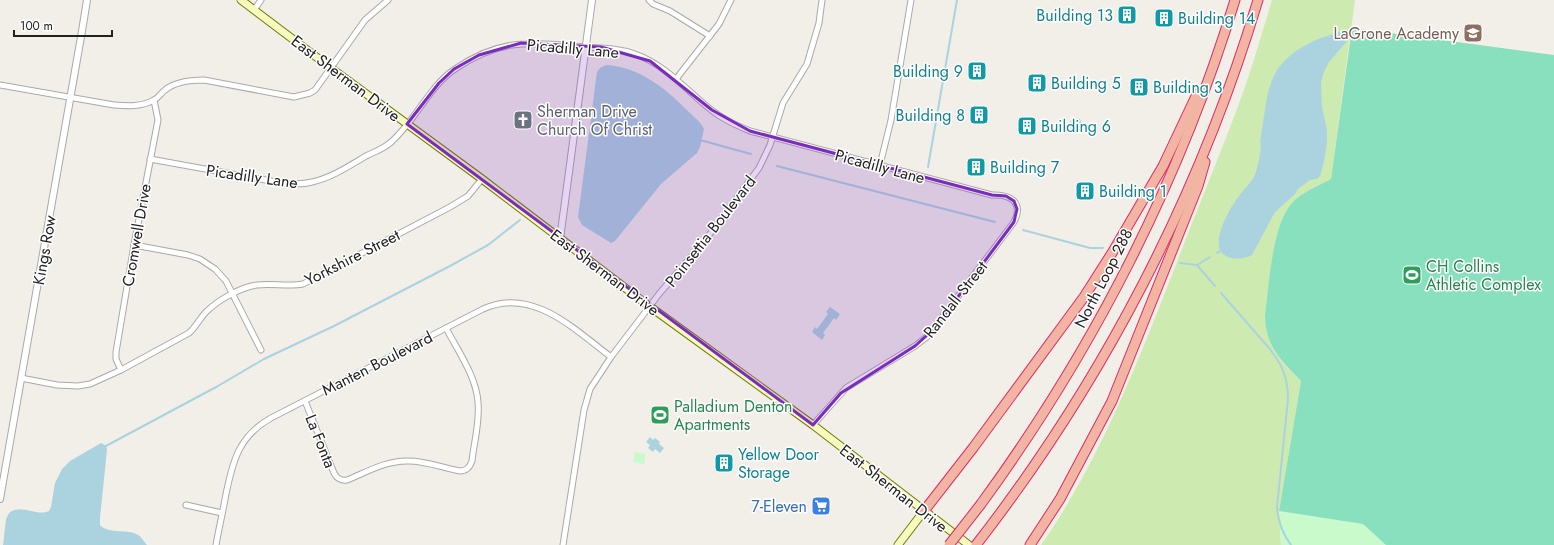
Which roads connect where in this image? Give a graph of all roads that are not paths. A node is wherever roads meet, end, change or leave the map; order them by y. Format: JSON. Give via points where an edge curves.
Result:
{"nodes":[{"id":1,"x":87,"y":0,"type":"edge"},
{"id":2,"x":241,"y":0,"type":"edge"},
{"id":3,"x":261,"y":0,"type":"edge"},
{"id":4,"x":388,"y":0,"type":"edge"},
{"id":5,"x":592,"y":0,"type":"edge"},
{"id":6,"x":649,"y":0,"type":"edge"},
{"id":7,"x":731,"y":0,"type":"edge"},
{"id":8,"x":822,"y":0,"type":"edge"},
{"id":9,"x":911,"y":0,"type":"edge"},
{"id":10,"x":1235,"y":0,"type":"edge"},
{"id":11,"x":1258,"y":0,"type":"edge"},
{"id":12,"x":254,"y":10,"type":"junction"},
{"id":13,"x":710,"y":36,"type":"junction"},
{"id":14,"x":1222,"y":40,"type":"junction"},
{"id":15,"x":586,"y":47,"type":"junction"},
{"id":16,"x":331,"y":68,"type":"junction"},
{"id":17,"x":676,"y":79,"type":"junction"},
{"id":18,"x":0,"y":84,"type":"edge"},
{"id":19,"x":71,"y":97,"type":"junction"},
{"id":20,"x":154,"y":100,"type":"junction"},
{"id":21,"x":1218,"y":116,"type":"junction"},
{"id":22,"x":407,"y":124,"type":"junction"},
{"id":23,"x":773,"y":138,"type":"junction"},
{"id":24,"x":150,"y":159,"type":"junction"},
{"id":25,"x":880,"y":165,"type":"junction"},
{"id":26,"x":482,"y":179,"type":"junction"},
{"id":27,"x":1014,"y":201,"type":"joint"},
{"id":28,"x":560,"y":239,"type":"junction"},
{"id":29,"x":134,"y":245,"type":"junction"},
{"id":30,"x":233,"y":294,"type":"junction"},
{"id":31,"x":649,"y":306,"type":"junction"},
{"id":32,"x":446,"y":328,"type":"junction"},
{"id":33,"x":261,"y":350,"type":"dead end"},
{"id":34,"x":611,"y":357,"type":"junction"},
{"id":35,"x":121,"y":370,"type":"junction"},
{"id":36,"x":21,"y":378,"type":"junction"},
{"id":37,"x":304,"y":401,"type":"junction"},
{"id":38,"x":813,"y":426,"type":"junction"},
{"id":39,"x":2,"y":478,"type":"edge"},
{"id":40,"x":0,"y":499,"type":"edge"},
{"id":41,"x":186,"y":506,"type":"dead end"},
{"id":42,"x":924,"y":511,"type":"junction"},
{"id":43,"x":222,"y":513,"type":"junction"},
{"id":44,"x":216,"y":545,"type":"edge"},
{"id":45,"x":564,"y":545,"type":"edge"},
{"id":46,"x":898,"y":545,"type":"edge"},
{"id":47,"x":949,"y":545,"type":"edge"},
{"id":48,"x":969,"y":545,"type":"edge"},
{"id":49,"x":976,"y":545,"type":"edge"},
{"id":50,"x":1030,"y":545,"type":"edge"}],
"edges":[{"from":1,"to":19,"type":"street","name":"Kings Row"},
{"from":2,"to":12,"type":"main road","name":"East Sherman Drive"},
{"from":3,"to":12,"type":"street"},
{"from":4,"to":16,"type":"street","via":[[365,20]]},
{"from":5,"to":15,"type":"street"},
{"from":6,"to":13,"type":"street"},
{"from":7,"to":13,"type":"street"},
{"from":8,"to":23,"type":"street","name":"Poinsettia Boulevard","via":[[819,23],[807,64],[783,103]]},
{"from":9,"to":25,"type":"street","via":[[891,120]]},
{"from":10,"to":14,"type":"highway","name":"North Loop 288"},
{"from":11,"to":21,"type":"highway"},
{"from":12,"to":16,"type":"main road","name":"East Sherman Drive"},
{"from":13,"to":17,"type":"street"},
{"from":14,"to":42,"type":"highway","via":[[1163,166],[1112,253],[1047,349]]},
{"from":14,"to":47,"type":"highway","name":"North Loop 288","bridge":true,"via":[[1176,162],[1111,298],[1050,404],[1018,453]]},
{"from":15,"to":17,"type":"street","name":"Picadilly Lane","via":[[635,54]]},
{"from":15,"to":22,"type":"street","name":"Picadilly Lane","via":[[545,42],[521,43],[479,55],[454,69],[439,83]]},
{"from":15,"to":28,"type":"street"},
{"from":16,"to":20,"type":"street","via":[[315,90],[294,97],[194,80],[167,88]]},
{"from":16,"to":22,"type":"main road","name":"East Sherman Drive"},
{"from":17,"to":23,"type":"street","name":"Picadilly Lane","via":[[725,119]]},
{"from":18,"to":19,"type":"street"},
{"from":19,"to":20,"type":"street","via":[[133,106]]},
{"from":19,"to":36,"type":"street","name":"Kings Row"},
{"from":20,"to":24,"type":"street","name":"Cromwell Drive","via":[[158,120]]},
{"from":21,"to":49,"type":"highway","via":[[1161,248],[1112,341],[1066,417]]},
{"from":21,"to":50,"type":"highway","via":[[1198,186],[1112,401],[1060,499]]},
{"from":22,"to":24,"type":"street","name":"Picadilly Lane","via":[[389,144],[330,176],[299,184]]},
{"from":22,"to":26,"type":"main road","name":"East Sherman Drive"},
{"from":23,"to":25,"type":"street","name":"Picadilly Lane"},
{"from":23,"to":31,"type":"street","name":"Poinsettia Boulevard","via":[[759,168],[703,242]]},
{"from":24,"to":29,"type":"street","name":"Cromwell Drive"},
{"from":25,"to":27,"type":"street","name":"Picadilly Lane","via":[[992,195],[1006,196]]},
{"from":26,"to":28,"type":"main road","name":"East Sherman Drive"},
{"from":26,"to":30,"type":"street","name":"Yorkshire Street","via":[[468,196],[450,207],[303,284],[256,285]]},
{"from":27,"to":38,"type":"street","name":"Randall Street","via":[[1017,209],[1014,222],[934,329],[916,346],[846,388]]},
{"from":28,"to":31,"type":"main road","name":"East Sherman Drive"},
{"from":29,"to":30,"type":"street","via":[[182,253],[200,259],[226,280]]},
{"from":29,"to":35,"type":"street","name":"Cromwell Drive","via":[[116,352]]},
{"from":30,"to":33,"type":"street"},
{"from":30,"to":35,"type":"street","name":"Yorkshire Street","via":[[205,313],[189,333]]},
{"from":31,"to":34,"type":"street","name":"Poinsettia Boulevard"},
{"from":31,"to":38,"type":"main road","name":"East Sherman Drive"},
{"from":32,"to":34,"type":"street","name":"Manten Boulevard","via":[[492,306],[525,304],[549,312]]},
{"from":32,"to":37,"type":"street","name":"Manten Boulevard"},
{"from":32,"to":37,"type":"street","name":"La Fonta","via":[[471,376],[477,396],[478,416],[472,461],[465,470],[404,461],[386,464],[347,480],[340,480],[334,473]]},
{"from":34,"to":45,"type":"street","name":"Poinsettia Boulevard","via":[[590,389],[584,410]]},
{"from":35,"to":36,"type":"street","name":"Yorkshire Street","via":[[90,384],[78,386]]},
{"from":36,"to":39,"type":"street","name":"Kings Row"},
{"from":37,"to":43,"type":"street","name":"Manten Boulevard","via":[[256,427],[245,440],[234,461]]},
{"from":38,"to":42,"type":"main road","name":"East Sherman Drive"},
{"from":39,"to":40,"type":"street","name":"Kings Row"},
{"from":41,"to":43,"type":"street"},
{"from":42,"to":46,"type":"main road"},
{"from":42,"to":48,"type":"main road","name":"East Sherman Drive"},
{"from":43,"to":44,"type":"street","name":"Manten Boulevard"}]}
